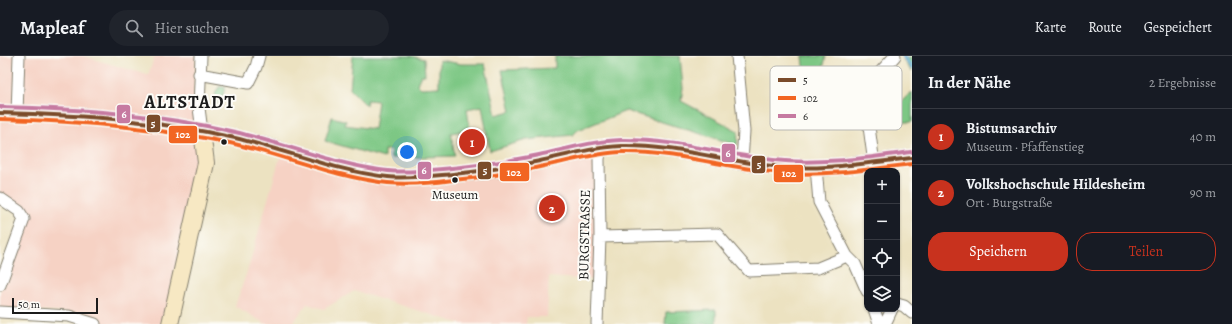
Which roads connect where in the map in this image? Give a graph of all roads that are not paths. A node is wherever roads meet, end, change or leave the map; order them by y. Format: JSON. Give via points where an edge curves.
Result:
{"nodes":[{"id":1,"x":19,"y":56,"type":"edge"},
{"id":2,"x":201,"y":56,"type":"edge"},
{"id":3,"x":259,"y":56,"type":"edge"},
{"id":4,"x":737,"y":56,"type":"edge"},
{"id":5,"x":894,"y":57,"type":"edge"},
{"id":6,"x":886,"y":66,"type":"edge"},
{"id":7,"x":199,"y":74,"type":"junction"},
{"id":8,"x":0,"y":113,"type":"edge"},
{"id":9,"x":17,"y":113,"type":"junction"},
{"id":10,"x":870,"y":130,"type":"edge"},
{"id":11,"x":202,"y":131,"type":"junction"},
{"id":12,"x":601,"y":147,"type":"junction"},
{"id":13,"x":912,"y":158,"type":"edge"},
{"id":14,"x":742,"y":162,"type":"junction"},
{"id":15,"x":816,"y":167,"type":"junction"},
{"id":16,"x":875,"y":167,"type":"edge"},
{"id":17,"x":0,"y":198,"type":"edge"},
{"id":18,"x":600,"y":237,"type":"junction"},
{"id":19,"x":847,"y":256,"type":"junction"},
{"id":20,"x":864,"y":284,"type":"edge"},
{"id":21,"x":0,"y":285,"type":"edge"},
{"id":22,"x":900,"y":305,"type":"edge"},
{"id":23,"x":0,"y":312,"type":"edge"},
{"id":24,"x":875,"y":312,"type":"edge"},
{"id":25,"x":891,"y":312,"type":"edge"},
{"id":26,"x":912,"y":313,"type":"edge"},
{"id":27,"x":95,"y":324,"type":"edge"},
{"id":28,"x":170,"y":324,"type":"edge"},
{"id":29,"x":596,"y":324,"type":"edge"},
{"id":30,"x":879,"y":324,"type":"edge"},
{"id":31,"x":885,"y":324,"type":"edge"}],
"edges":[{"from":1,"to":9,"type":"street"},
{"from":2,"to":7,"type":"street"},
{"from":3,"to":7,"type":"street","via":[[248,83]]},
{"from":4,"to":14,"type":"street","via":[[744,131]]},
{"from":5,"to":6,"type":"street"},
{"from":7,"to":11,"type":"street"},
{"from":8,"to":9,"type":"street"},
{"from":9,"to":11,"type":"street","via":[[137,121]]},
{"from":10,"to":16,"type":"street"},
{"from":11,"to":12,"type":"street","via":[[364,173],[397,178],[429,177],[513,167]]},
{"from":11,"to":28,"type":"street","via":[[206,163]]},
{"from":12,"to":14,"type":"street","via":[[653,147]]},
{"from":12,"to":18,"type":"street","name":"BURGSTRASSE"},
{"from":13,"to":16,"type":"street"},
{"from":14,"to":15,"type":"street","via":[[774,167]]},
{"from":15,"to":16,"type":"street"},
{"from":15,"to":19,"type":"street","via":[[819,202]]},
{"from":17,"to":21,"type":"street","via":[[19,211],[24,219]]},
{"from":18,"to":19,"type":"street","via":[[717,234],[748,271],[818,268]]},
{"from":18,"to":29,"type":"street","name":"BURGSTRASSE"},
{"from":19,"to":20,"type":"street","via":[[855,264]]},
{"from":22,"to":26,"type":"street"},
{"from":23,"to":27,"type":"street","via":[[69,316]]},
{"from":24,"to":30,"type":"street"},
{"from":25,"to":31,"type":"street"}]}
